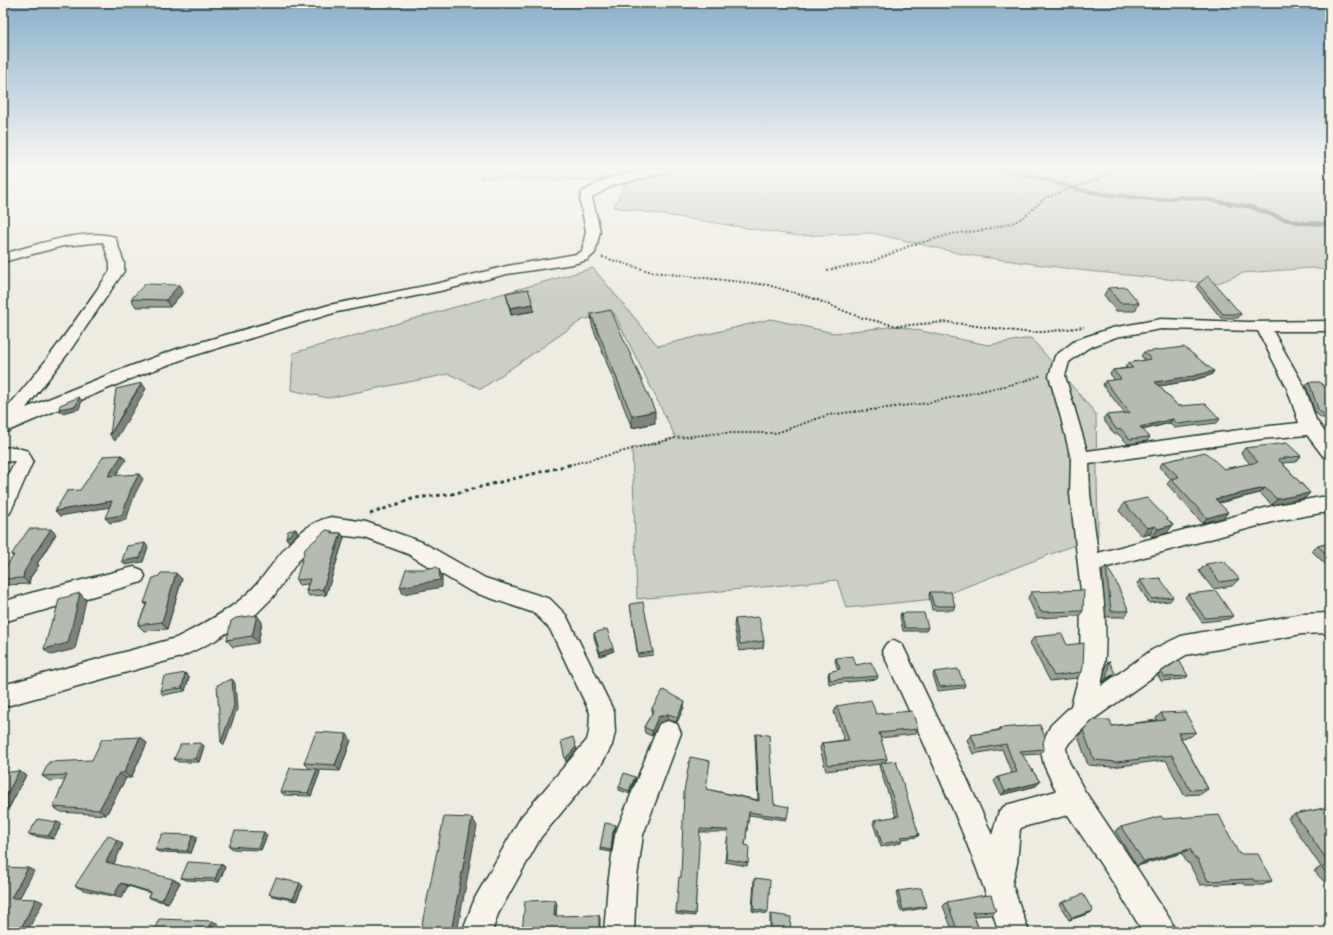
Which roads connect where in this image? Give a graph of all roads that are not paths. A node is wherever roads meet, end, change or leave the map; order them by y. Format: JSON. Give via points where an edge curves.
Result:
{"nodes":[{"id":1,"x":589,"y":212,"type":"edge"},
{"id":2,"x":3,"y":258,"type":"edge"},
{"id":3,"x":1330,"y":326,"type":"edge"},
{"id":4,"x":1263,"y":327,"type":"junction"},
{"id":5,"x":3,"y":423,"type":"edge"},
{"id":6,"x":3,"y":427,"type":"edge"},
{"id":7,"x":1311,"y":428,"type":"junction"},
{"id":8,"x":1330,"y":451,"type":"edge"},
{"id":9,"x":3,"y":455,"type":"edge"},
{"id":10,"x":1080,"y":459,"type":"junction"},
{"id":11,"x":1330,"y":505,"type":"edge"},
{"id":12,"x":3,"y":508,"type":"edge"},
{"id":13,"x":1088,"y":564,"type":"junction"},
{"id":14,"x":134,"y":576,"type":"dead end"},
{"id":15,"x":3,"y":612,"type":"edge"},
{"id":16,"x":1330,"y":623,"type":"edge"},
{"id":17,"x":894,"y":652,"type":"dead end"},
{"id":18,"x":3,"y":696,"type":"edge"},
{"id":19,"x":1082,"y":713,"type":"junction"},
{"id":20,"x":668,"y":733,"type":"dead end"},
{"id":21,"x":1074,"y":800,"type":"junction"},
{"id":22,"x":998,"y":884,"type":"junction"},
{"id":23,"x":477,"y":932,"type":"edge"},
{"id":24,"x":619,"y":932,"type":"edge"},
{"id":25,"x":1014,"y":932,"type":"edge"},
{"id":26,"x":1160,"y":932,"type":"edge"}],
"edges":[{"from":1,"to":6,"type":"street","via":[[593,231],[588,253],[582,257],[507,270],[334,308],[246,333],[129,373]]},
{"from":2,"to":5,"type":"street","via":[[62,242],[104,238],[110,240],[117,263],[117,271],[52,365]]},
{"from":3,"to":4,"type":"street"},
{"from":4,"to":7,"type":"street","via":[[1296,388]]},
{"from":4,"to":10,"type":"street","via":[[1161,324],[1112,333],[1082,344],[1061,360],[1057,376]]},
{"from":7,"to":8,"type":"street"},
{"from":7,"to":10,"type":"street"},
{"from":9,"to":12,"type":"street","via":[[21,456],[24,461]]},
{"from":10,"to":13,"type":"street","via":[[1080,494]]},
{"from":11,"to":13,"type":"street","via":[[1263,517]]},
{"from":13,"to":19,"type":"street","via":[[1092,591],[1092,672]]},
{"from":14,"to":15,"type":"street"},
{"from":16,"to":19,"type":"street","via":[[1302,624],[1182,646],[1160,658]]},
{"from":17,"to":22,"type":"street","via":[[959,790]]},
{"from":18,"to":23,"type":"street","via":[[181,647],[206,634],[248,607],[265,590],[291,554],[322,527],[331,524],[366,530],[395,540],[435,559],[478,585],[542,606],[558,622],[602,712],[602,732],[599,745],[531,827],[485,908]]},
{"from":19,"to":21,"type":"street","via":[[1060,734],[1053,747],[1057,765]]},
{"from":20,"to":24,"type":"street","via":[[629,835]]},
{"from":21,"to":22,"type":"street","via":[[1016,815],[1009,821]]},
{"from":21,"to":26,"type":"street"},
{"from":22,"to":25,"type":"street"}]}
